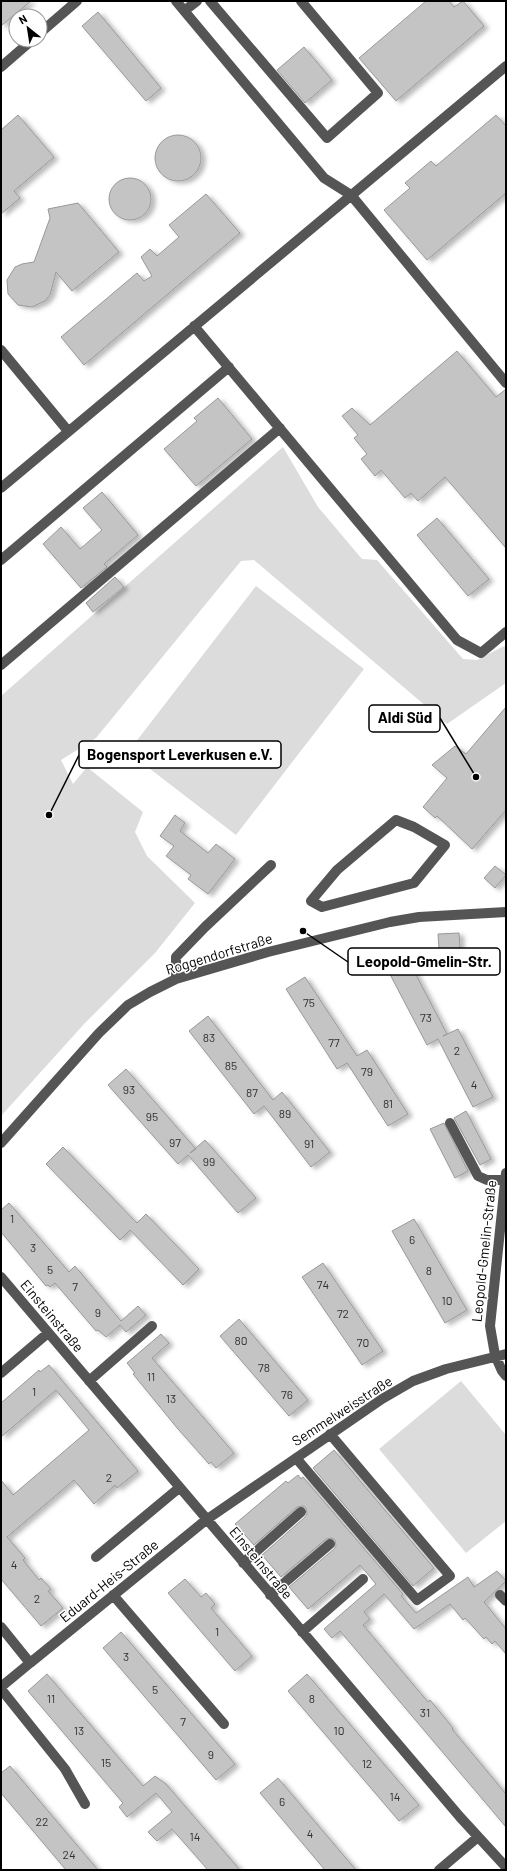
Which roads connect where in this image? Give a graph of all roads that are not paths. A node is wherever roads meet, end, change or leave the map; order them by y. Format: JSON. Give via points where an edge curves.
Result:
{"nodes":[{"id":1,"x":77,"y":1,"type":"edge"},
{"id":2,"x":176,"y":1,"type":"edge"},
{"id":3,"x":197,"y":1,"type":"edge"},
{"id":4,"x":210,"y":1,"type":"edge"},
{"id":5,"x":301,"y":1,"type":"edge"},
{"id":6,"x":184,"y":11,"type":"junction"},
{"id":7,"x":48,"y":26,"type":"edge"},
{"id":8,"x":23,"y":48,"type":"edge"},
{"id":9,"x":506,"y":66,"type":"edge"},
{"id":10,"x":1,"y":67,"type":"edge"},
{"id":11,"x":351,"y":195,"type":"junction"},
{"id":12,"x":194,"y":326,"type":"junction"},
{"id":13,"x":1,"y":350,"type":"edge"},
{"id":14,"x":229,"y":367,"type":"junction"},
{"id":15,"x":506,"y":383,"type":"edge"},
{"id":16,"x":280,"y":428,"type":"junction"},
{"id":17,"x":68,"y":431,"type":"junction"},
{"id":18,"x":1,"y":488,"type":"edge"},
{"id":19,"x":1,"y":560,"type":"edge"},
{"id":20,"x":506,"y":632,"type":"edge"},
{"id":21,"x":1,"y":665,"type":"edge"},
{"id":22,"x":271,"y":865,"type":"dead end"},
{"id":23,"x":311,"y":901,"type":"joint"},
{"id":24,"x":506,"y":912,"type":"edge"},
{"id":25,"x":176,"y":979,"type":"junction"},
{"id":26,"x":450,"y":1123,"type":"dead end"},
{"id":27,"x":1,"y":1143,"type":"edge"},
{"id":28,"x":506,"y":1178,"type":"edge"},
{"id":29,"x":1,"y":1277,"type":"edge"},
{"id":30,"x":152,"y":1326,"type":"dead end"},
{"id":31,"x":48,"y":1333,"type":"junction"},
{"id":32,"x":506,"y":1354,"type":"edge"},
{"id":33,"x":495,"y":1355,"type":"junction"},
{"id":34,"x":1,"y":1373,"type":"edge"},
{"id":35,"x":506,"y":1376,"type":"edge"},
{"id":36,"x":89,"y":1381,"type":"junction"},
{"id":37,"x":330,"y":1434,"type":"junction"},
{"id":38,"x":296,"y":1458,"type":"junction"},
{"id":39,"x":179,"y":1488,"type":"junction"},
{"id":40,"x":301,"y":1512,"type":"dead end"},
{"id":41,"x":206,"y":1520,"type":"junction"},
{"id":42,"x":330,"y":1544,"type":"dead end"},
{"id":43,"x":96,"y":1557,"type":"dead end"},
{"id":44,"x":243,"y":1563,"type":"junction"},
{"id":45,"x":363,"y":1580,"type":"dead end"},
{"id":46,"x":114,"y":1595,"type":"junction"},
{"id":47,"x":270,"y":1595,"type":"junction"},
{"id":48,"x":1,"y":1627,"type":"edge"},
{"id":49,"x":302,"y":1632,"type":"junction"},
{"id":50,"x":30,"y":1663,"type":"junction"},
{"id":51,"x":1,"y":1688,"type":"edge"},
{"id":52,"x":224,"y":1724,"type":"dead end"},
{"id":53,"x":85,"y":1804,"type":"dead end"},
{"id":54,"x":478,"y":1838,"type":"junction"},
{"id":55,"x":503,"y":1867,"type":"edge"},
{"id":56,"x":439,"y":1870,"type":"edge"}],
"edges":[{"from":1,"to":7,"type":"street"},
{"from":2,"to":6,"type":"street"},
{"from":3,"to":6,"type":"street"},
{"from":4,"to":5,"type":"street","via":[[327,138],[378,93]]},
{"from":6,"to":11,"type":"street","via":[[324,178]]},
{"from":8,"to":10,"type":"street"},
{"from":9,"to":11,"type":"street"},
{"from":11,"to":12,"type":"street"},
{"from":11,"to":15,"type":"street"},
{"from":12,"to":14,"type":"street"},
{"from":12,"to":17,"type":"street"},
{"from":13,"to":17,"type":"street"},
{"from":14,"to":16,"type":"street"},
{"from":14,"to":19,"type":"street"},
{"from":16,"to":20,"type":"street","via":[[457,640],[481,653]]},
{"from":16,"to":21,"type":"street"},
{"from":17,"to":18,"type":"street"},
{"from":22,"to":25,"type":"street","via":[[176,957]]},
{"from":23,"to":23,"type":"street","via":[[337,870],[396,820],[414,827],[445,846],[414,883],[322,907]]},
{"from":24,"to":25,"type":"street","name":"Roggendorfstraße","via":[[419,917],[390,922],[268,952]]},
{"from":25,"to":27,"type":"street","name":"Roggendorfstraße","via":[[128,1005],[99,1033]]},
{"from":26,"to":28,"type":"street","via":[[478,1176],[487,1180]]},
{"from":28,"to":33,"type":"street","name":"Leopold-Gmelin-Straße","via":[[490,1326]]},
{"from":29,"to":31,"type":"street","name":"Einsteinstraße"},
{"from":30,"to":36,"type":"street"},
{"from":31,"to":34,"type":"street"},
{"from":31,"to":36,"type":"street","name":"Einsteinstraße"},
{"from":32,"to":33,"type":"street","name":"Semmelweisstraße"},
{"from":33,"to":35,"type":"street","name":"Leopold-Gmelin-Straße"},
{"from":33,"to":37,"type":"street","name":"Semmelweisstraße","via":[[413,1381]]},
{"from":36,"to":39,"type":"street","name":"Einsteinstraße"},
{"from":37,"to":38,"type":"street","name":"Semmelweisstraße"},
{"from":37,"to":38,"type":"street","via":[[450,1576],[417,1600]]},
{"from":38,"to":41,"type":"street","name":"Semmelweisstraße"},
{"from":39,"to":41,"type":"street","name":"Einsteinstraße"},
{"from":39,"to":43,"type":"street"},
{"from":40,"to":44,"type":"street"},
{"from":41,"to":44,"type":"street","name":"Einsteinstraße"},
{"from":41,"to":46,"type":"street","name":"Eduard-Heis-Straße"},
{"from":42,"to":47,"type":"street"},
{"from":44,"to":47,"type":"street","name":"Einsteinstraße"},
{"from":45,"to":49,"type":"street"},
{"from":46,"to":50,"type":"street","name":"Eduard-Heis-Straße"},
{"from":46,"to":52,"type":"street"},
{"from":47,"to":49,"type":"street","name":"Einsteinstraße"},
{"from":48,"to":50,"type":"street"},
{"from":49,"to":54,"type":"street","name":"Einsteinstraße"},
{"from":50,"to":51,"type":"street","name":"Eduard-Heis-Straße"},
{"from":51,"to":53,"type":"street","name":"Eduard-Heis-Straße","via":[[65,1769]]},
{"from":54,"to":55,"type":"street","name":"Einsteinstraße"},
{"from":54,"to":56,"type":"street"}]}
